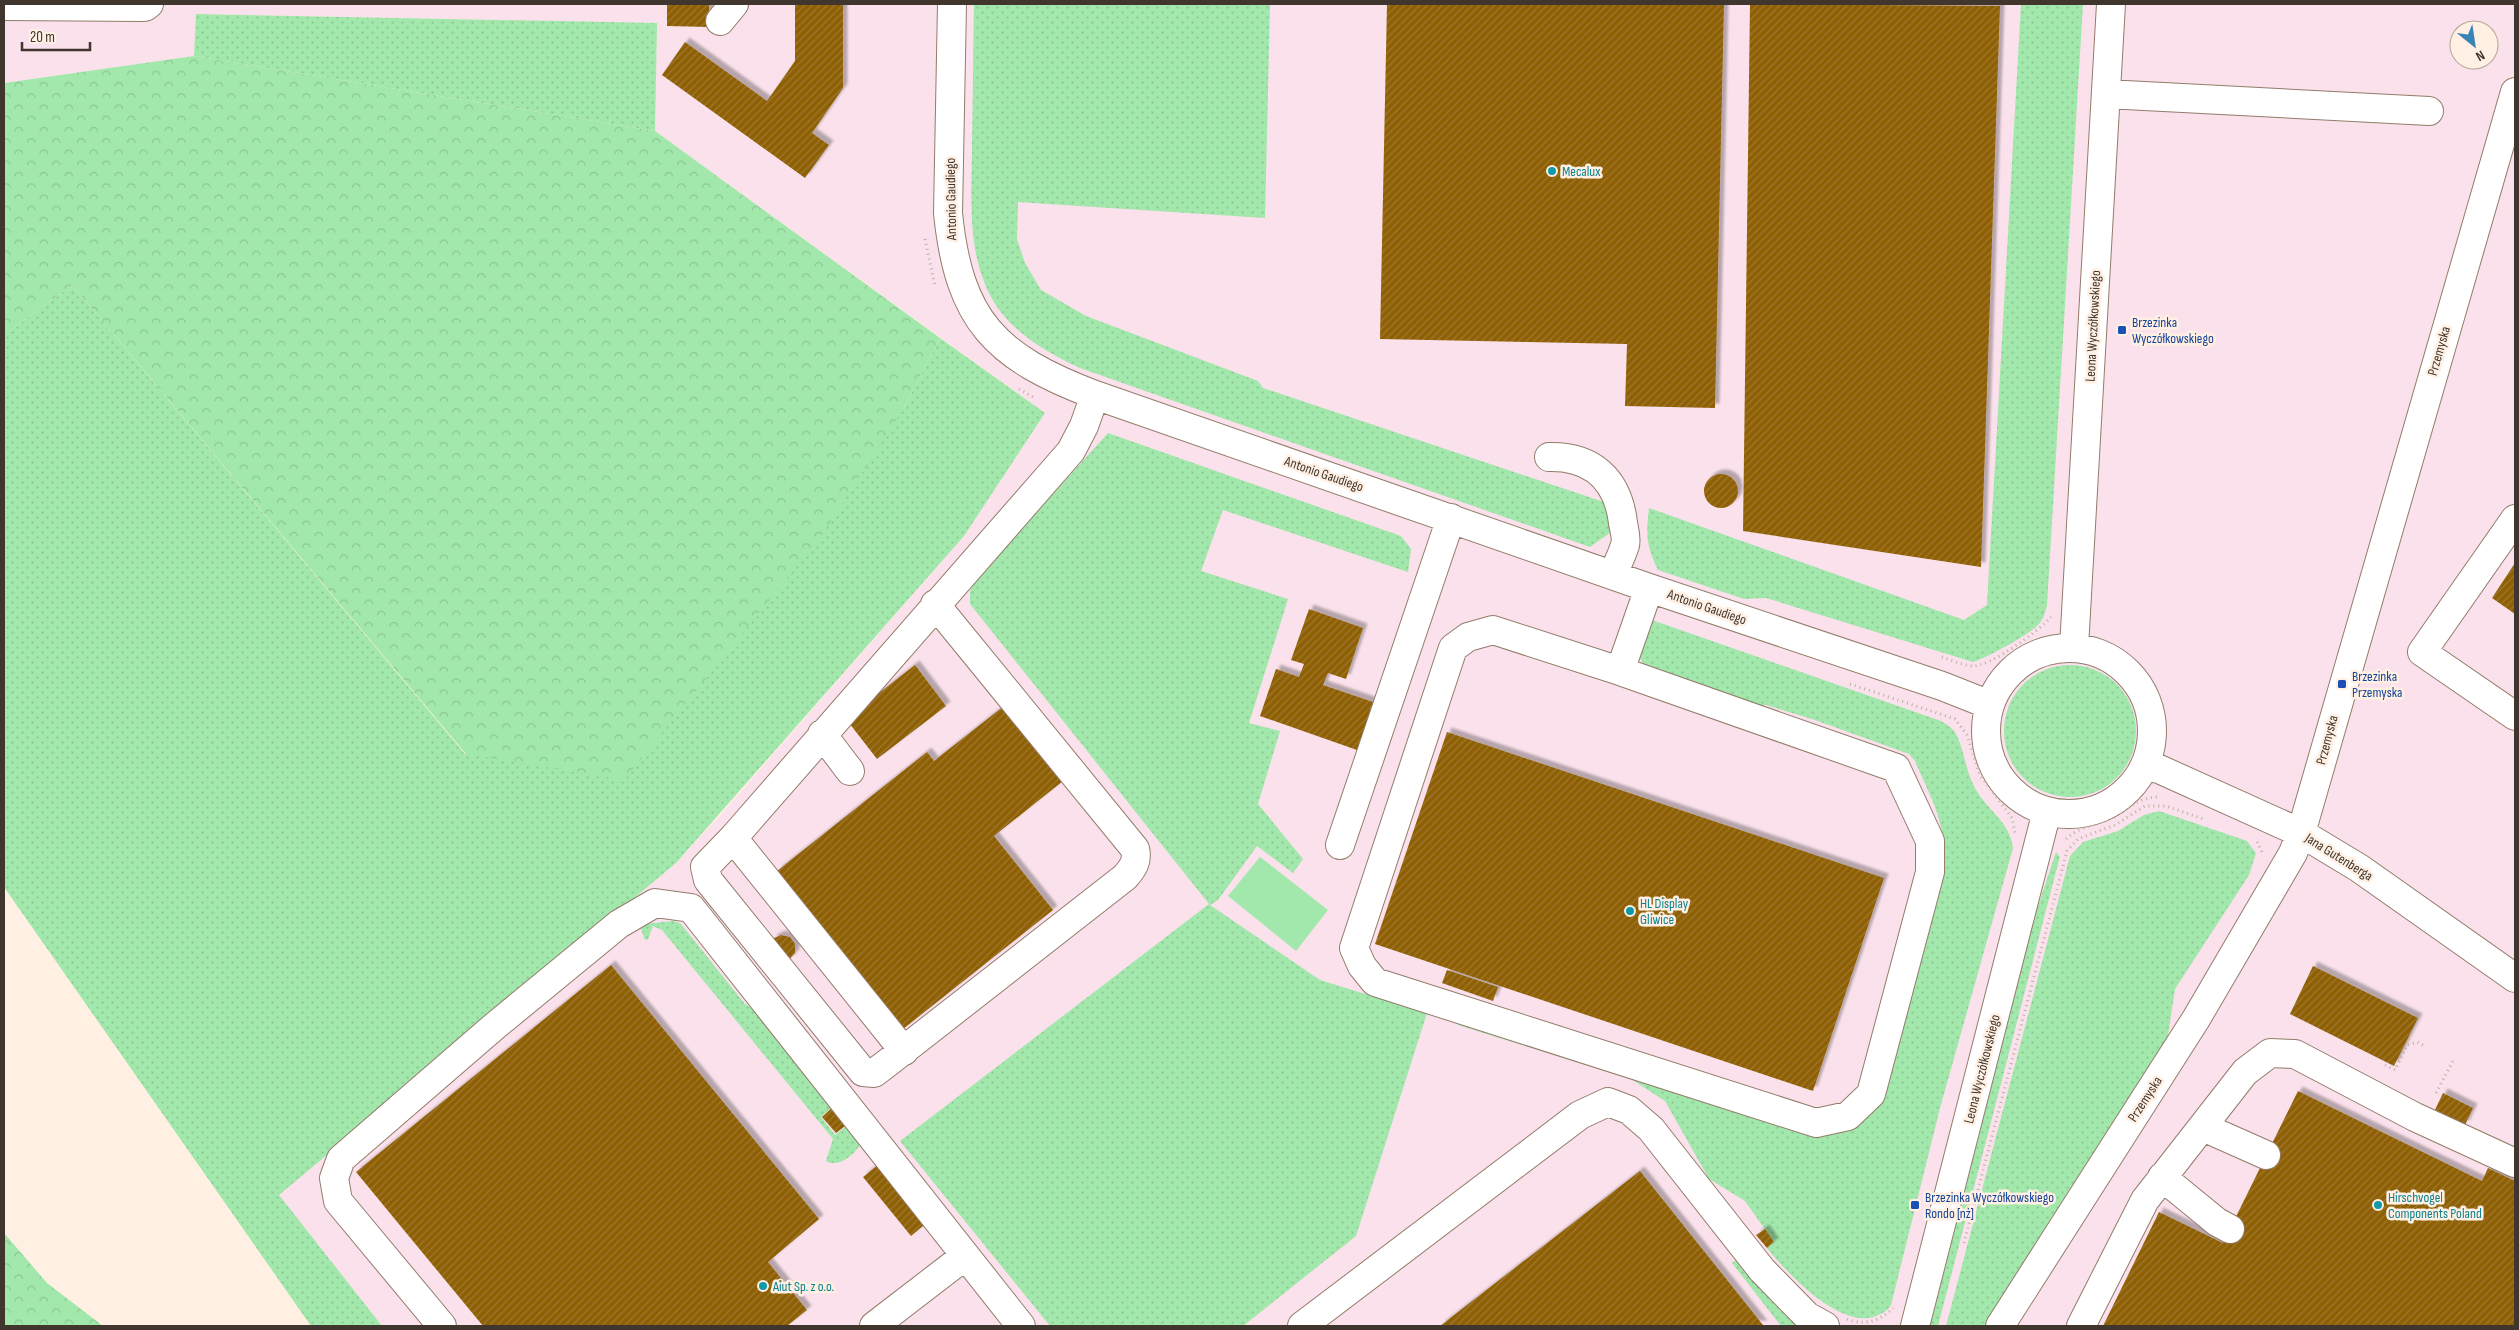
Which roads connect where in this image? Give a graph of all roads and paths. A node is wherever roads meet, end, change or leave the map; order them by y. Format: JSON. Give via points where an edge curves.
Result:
{"nodes":[{"id":1,"x":149,"y":4,"type":"edge"},
{"id":2,"x":952,"y":4,"type":"edge"},
{"id":3,"x":2111,"y":4,"type":"edge"},
{"id":4,"x":4,"y":6,"type":"edge"},
{"id":5,"x":2515,"y":92,"type":"edge"},
{"id":6,"x":2106,"y":94,"type":"junction"},
{"id":7,"x":2429,"y":111,"type":"dead end"},
{"id":8,"x":1095,"y":395,"type":"junction"},
{"id":9,"x":1549,"y":457,"type":"dead end"},
{"id":10,"x":1451,"y":518,"type":"junction"},
{"id":11,"x":2515,"y":519,"type":"edge"},
{"id":12,"x":1613,"y":574,"type":"junction"},
{"id":13,"x":1649,"y":588,"type":"junction"},
{"id":14,"x":935,"y":604,"type":"junction"},
{"id":15,"x":2051,"y":608,"type":"dead end"},
{"id":16,"x":2074,"y":648,"type":"junction"},
{"id":17,"x":1934,"y":655,"type":"dead end"},
{"id":18,"x":1620,"y":671,"type":"junction"},
{"id":19,"x":1990,"y":705,"type":"junction"},
{"id":20,"x":1941,"y":716,"type":"dead end"},
{"id":21,"x":2515,"y":716,"type":"edge"},
{"id":22,"x":822,"y":734,"type":"junction"},
{"id":23,"x":2145,"y":767,"type":"junction"},
{"id":24,"x":850,"y":771,"type":"dead end"},
{"id":25,"x":2164,"y":798,"type":"dead end"},
{"id":26,"x":2047,"y":811,"type":"junction"},
{"id":27,"x":2210,"y":821,"type":"dead end"},
{"id":28,"x":2015,"y":832,"type":"dead end"},
{"id":29,"x":2301,"y":833,"type":"junction"},
{"id":30,"x":733,"y":838,"type":"junction"},
{"id":31,"x":2254,"y":838,"type":"dead end"},
{"id":32,"x":1340,"y":845,"type":"dead end"},
{"id":33,"x":2071,"y":846,"type":"junction"},
{"id":34,"x":2263,"y":856,"type":"dead end"},
{"id":35,"x":2515,"y":978,"type":"edge"},
{"id":36,"x":2423,"y":1045,"type":"dead end"},
{"id":37,"x":904,"y":1051,"type":"junction"},
{"id":38,"x":2453,"y":1060,"type":"dead end"},
{"id":39,"x":2385,"y":1065,"type":"dead end"},
{"id":40,"x":2436,"y":1093,"type":"dead end"},
{"id":41,"x":2203,"y":1127,"type":"junction"},
{"id":42,"x":2266,"y":1155,"type":"dead end"},
{"id":43,"x":2515,"y":1163,"type":"edge"},
{"id":44,"x":2162,"y":1177,"type":"junction"},
{"id":45,"x":2230,"y":1229,"type":"dead end"},
{"id":46,"x":1962,"y":1250,"type":"dead end"},
{"id":47,"x":965,"y":1256,"type":"junction"},
{"id":48,"x":1894,"y":1308,"type":"dead end"},
{"id":49,"x":1836,"y":1323,"type":"edge"},
{"id":50,"x":442,"y":1326,"type":"edge"},
{"id":51,"x":874,"y":1326,"type":"edge"},
{"id":52,"x":1020,"y":1326,"type":"edge"},
{"id":53,"x":1302,"y":1326,"type":"edge"},
{"id":54,"x":1915,"y":1326,"type":"edge"},
{"id":55,"x":2000,"y":1326,"type":"edge"},
{"id":56,"x":2081,"y":1326,"type":"edge"}],
"edges":[{"from":1,"to":4,"type":"street","via":[[145,7]]},
{"from":2,"to":8,"type":"street","name":"Antonio Gaudiego","via":[[948,213],[960,281],[983,325],[1002,346],[1056,381]]},
{"from":3,"to":6,"type":"street","name":"Leona Wyczółkowskiego"},
{"from":5,"to":29,"type":"street","name":"Przemyska"},
{"from":6,"to":7,"type":"street"},
{"from":6,"to":16,"type":"street","name":"Leona Wyczółkowskiego"},
{"from":8,"to":10,"type":"street","name":"Antonio Gaudiego"},
{"from":8,"to":14,"type":"street","via":[[1071,451]]},
{"from":9,"to":12,"type":"street","via":[[1570,456],[1589,464],[1607,479],[1622,508],[1626,544]]},
{"from":10,"to":12,"type":"street","name":"Antonio Gaudiego"},
{"from":10,"to":32,"type":"street"},
{"from":11,"to":21,"type":"street","via":[[2422,652]]},
{"from":12,"to":13,"type":"street","name":"Antonio Gaudiego"},
{"from":13,"to":18,"type":"street"},
{"from":13,"to":19,"type":"street","name":"Antonio Gaudiego"},
{"from":14,"to":22,"type":"street"},
{"from":14,"to":37,"type":"street","via":[[1135,849],[1137,856],[1136,863],[1125,877]]},
{"from":15,"to":17,"type":"path","via":[[2051,618],[2038,631],[1986,664],[1972,666]]},
{"from":16,"to":19,"type":"street","via":[[2052,650],[2029,659],[2006,676]]},
{"from":16,"to":23,"type":"street","via":[[2095,651],[2116,662],[2142,692],[2151,722],[2152,739]]},
{"from":18,"to":18,"type":"street","via":[[1896,768],[1930,841],[1930,872],[1871,1094],[1848,1116],[1816,1123],[1375,982],[1362,966],[1354,948],[1453,648],[1468,637],[1493,630]]},
{"from":19,"to":26,"type":"street","via":[[1986,731],[1994,766],[2016,794]]},
{"from":20,"to":28,"type":"path","via":[[1955,719],[1967,735],[1980,775],[2012,818]]},
{"from":22,"to":24,"type":"street"},
{"from":22,"to":30,"type":"street"},
{"from":23,"to":26,"type":"street","via":[[2126,792],[2096,810],[2070,816]]},
{"from":23,"to":29,"type":"street","name":"Jana Gutenberga","via":[[2159,769]]},
{"from":25,"to":33,"type":"path","via":[[2149,797],[2110,818],[2081,828],[2062,844]]},
{"from":26,"to":54,"type":"street","name":"Leona Wyczółkowskiego"},
{"from":27,"to":33,"type":"path","via":[[2166,806],[2145,806],[2115,825],[2078,839]]},
{"from":29,"to":35,"type":"street","name":"Jana Gutenberga","via":[[2359,868]]},
{"from":29,"to":55,"type":"street","name":"Przemyska","via":[[2293,853],[2196,1019]]},
{"from":30,"to":37,"type":"street","via":[[762,864]]},
{"from":30,"to":37,"type":"street","via":[[705,867],[708,880],[715,889],[863,1072],[874,1073]]},
{"from":31,"to":34,"type":"path","via":[[2261,846]]},
{"from":33,"to":46,"type":"path","via":[[2062,865]]},
{"from":36,"to":39,"type":"path","via":[[2416,1042],[2407,1045],[2395,1070]]},
{"from":38,"to":40,"type":"path"},
{"from":41,"to":42,"type":"street"},
{"from":41,"to":43,"type":"street","via":[[2245,1072],[2270,1052],[2286,1052],[2296,1054],[2415,1117]]},
{"from":41,"to":44,"type":"street"},
{"from":44,"to":45,"type":"street"},
{"from":44,"to":56,"type":"street","via":[[2145,1200]]},
{"from":47,"to":50,"type":"street","via":[[691,908],[655,903],[619,924],[341,1159],[334,1178],[338,1201]]},
{"from":47,"to":51,"type":"street"},
{"from":47,"to":52,"type":"street"},
{"from":48,"to":49,"type":"path","via":[[1868,1323]]},
{"from":49,"to":53,"type":"street","via":[[1807,1316],[1762,1270],[1651,1129],[1629,1110],[1608,1102],[1580,1115]]}]}
